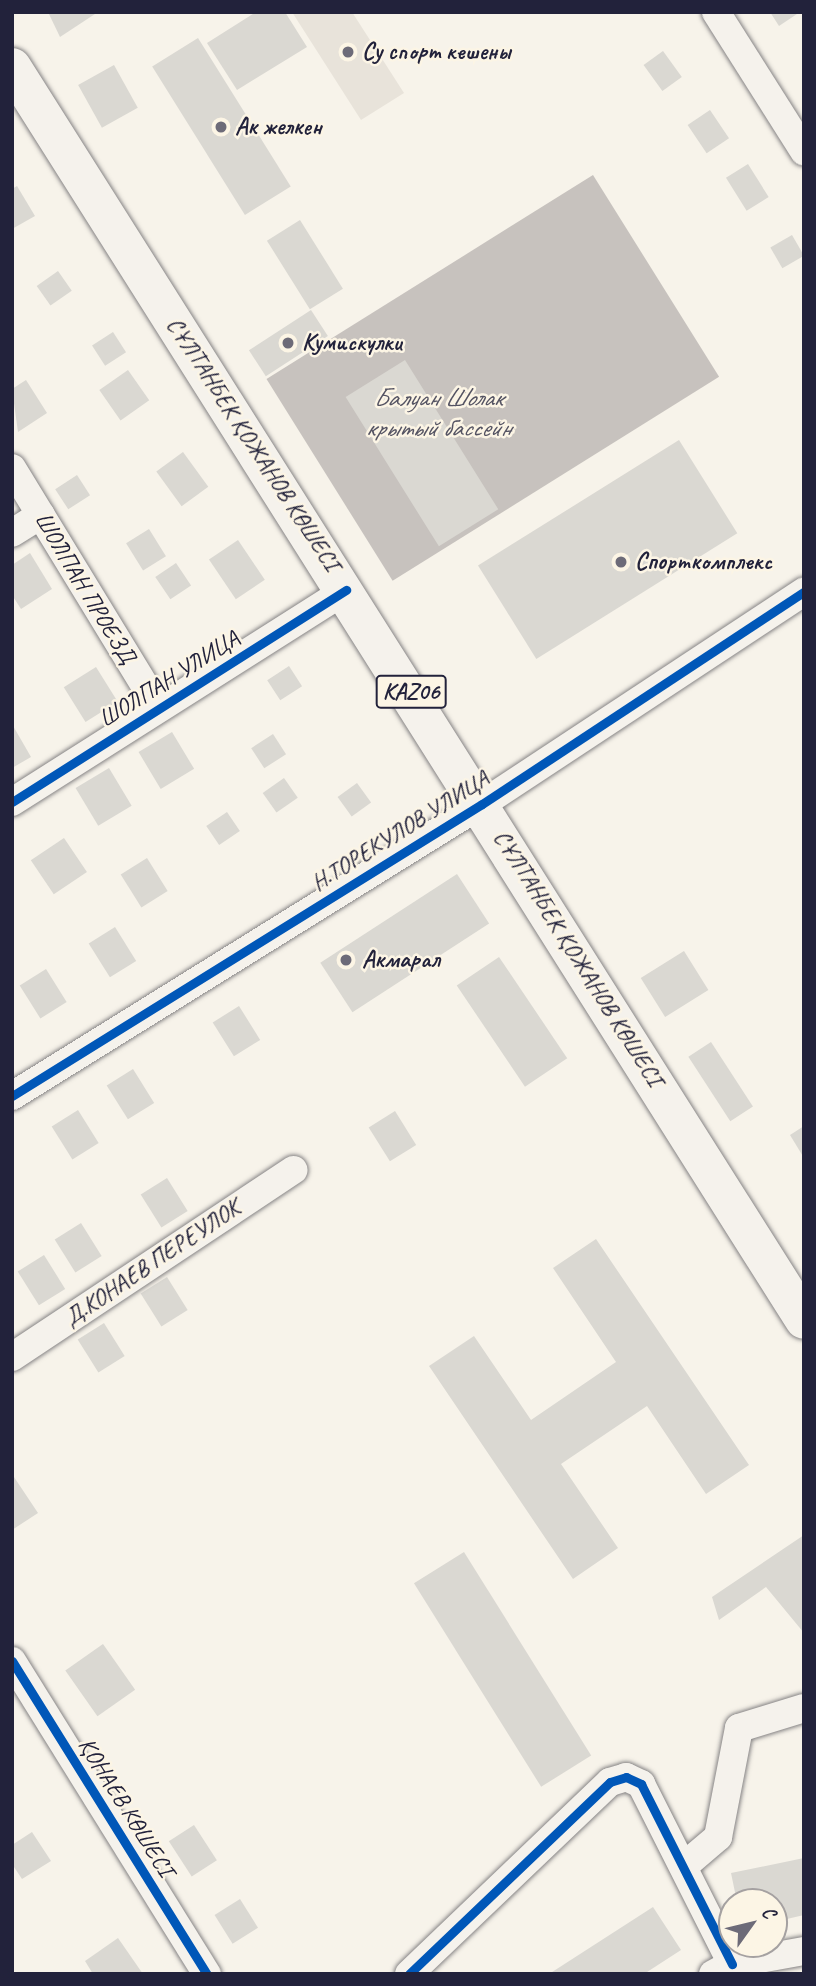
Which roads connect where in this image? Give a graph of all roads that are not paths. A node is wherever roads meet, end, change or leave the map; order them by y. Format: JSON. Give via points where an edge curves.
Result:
{"nodes":[{"id":1,"x":716,"y":12,"type":"edge"},
{"id":2,"x":12,"y":67,"type":"edge"},
{"id":3,"x":804,"y":151,"type":"edge"},
{"id":4,"x":12,"y":468,"type":"edge"},
{"id":5,"x":41,"y":514,"type":"junction"},
{"id":6,"x":12,"y":533,"type":"edge"},
{"id":7,"x":346,"y":590,"type":"junction"},
{"id":8,"x":804,"y":592,"type":"edge"},
{"id":9,"x":158,"y":707,"type":"junction"},
{"id":10,"x":12,"y":802,"type":"edge"},
{"id":11,"x":482,"y":804,"type":"junction"},
{"id":12,"x":12,"y":1096,"type":"edge"},
{"id":13,"x":293,"y":1170,"type":"dead end"},
{"id":14,"x":804,"y":1320,"type":"edge"},
{"id":15,"x":12,"y":1357,"type":"edge"},
{"id":16,"x":12,"y":1661,"type":"edge"},
{"id":17,"x":804,"y":1709,"type":"edge"},
{"id":18,"x":684,"y":1866,"type":"junction"},
{"id":19,"x":804,"y":1951,"type":"edge"},
{"id":20,"x":723,"y":1969,"type":"edge"},
{"id":21,"x":208,"y":1974,"type":"edge"},
{"id":22,"x":409,"y":1974,"type":"edge"}],
"edges":[{"from":1,"to":3,"type":"street"},
{"from":2,"to":7,"type":"main road","name":"СҰЛТАНБЕК ҚОЖАНОВ КӨШЕСІ","number":"KАZ06"},
{"from":4,"to":5,"type":"street","name":"ШОЛПАН ПРОЕЗД"},
{"from":5,"to":6,"type":"street"},
{"from":5,"to":9,"type":"street","name":"ШОЛПАН ПРОЕЗД"},
{"from":7,"to":9,"type":"street","name":"ШОЛПАН УЛИЦА"},
{"from":7,"to":11,"type":"main road","name":"СҰЛТАНБЕК ҚОЖАНОВ КӨШЕСІ","number":"KАZ06"},
{"from":8,"to":11,"type":"street","name":"Н.ТОРЕКУЛОВ УЛИЦА"},
{"from":9,"to":10,"type":"street","name":"ШОЛПАН УЛИЦА"},
{"from":11,"to":12,"type":"street","name":"Н.ТОРЕКУЛОВ УЛИЦА"},
{"from":11,"to":14,"type":"main road","name":"СҰЛТАНБЕК ҚОЖАНОВ КӨШЕСІ","number":"KАZ06"},
{"from":13,"to":15,"type":"street","name":"Д.КОНАЕВ ПЕРЕУЛОК"},
{"from":16,"to":21,"type":"street","name":"ҚОНАЕВ КӨШЕСІ"},
{"from":17,"to":18,"type":"street","via":[[738,1728],[718,1837]]},
{"from":18,"to":20,"type":"street"},
{"from":18,"to":22,"type":"street","via":[[641,1784],[626,1777],[610,1782]]},
{"from":19,"to":20,"type":"street"}]}
